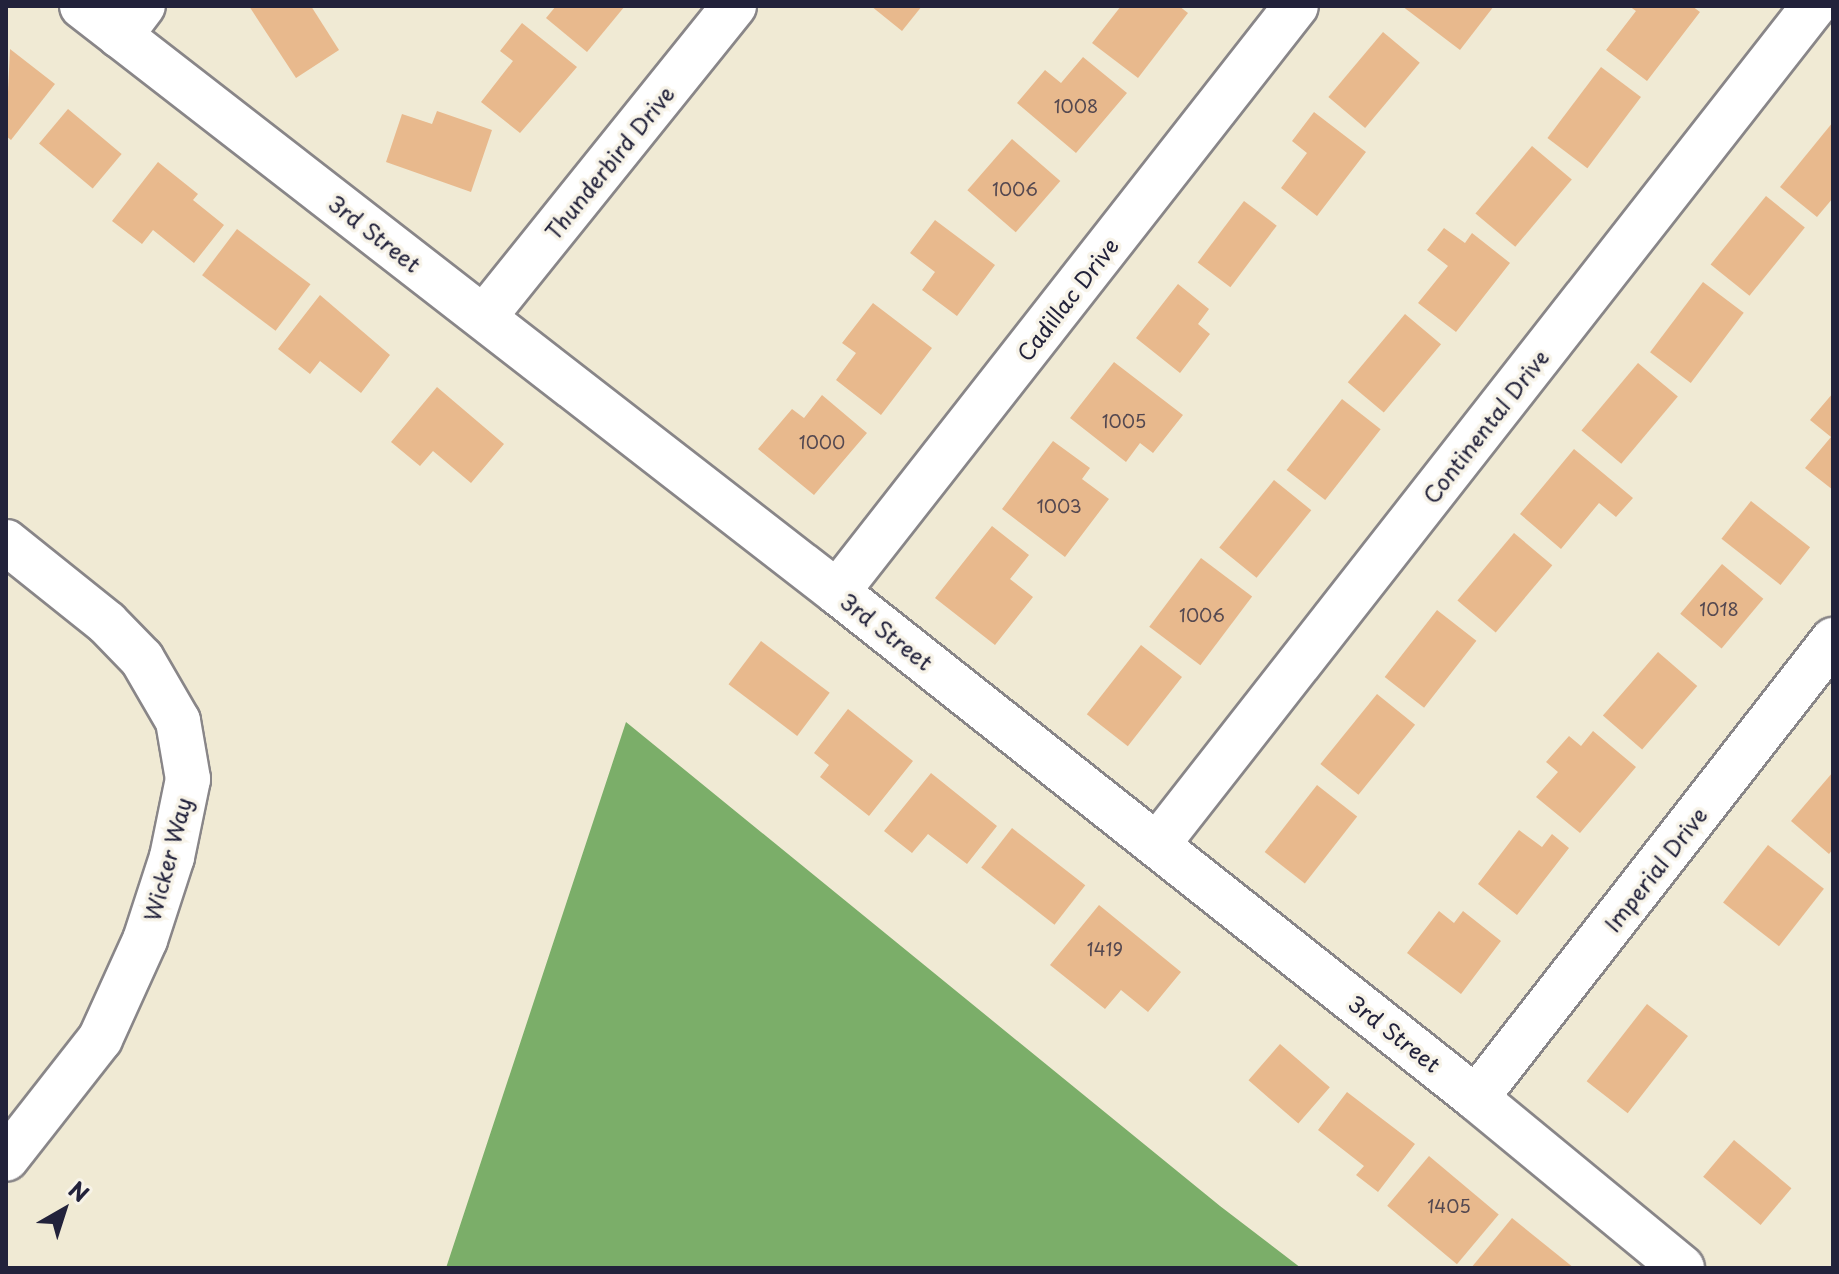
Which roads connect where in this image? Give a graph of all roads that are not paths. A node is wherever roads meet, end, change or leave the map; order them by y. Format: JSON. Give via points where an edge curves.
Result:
{"nodes":[{"id":1,"x":82,"y":6,"type":"edge"},
{"id":2,"x":734,"y":6,"type":"edge"},
{"id":3,"x":1296,"y":6,"type":"edge"},
{"id":4,"x":1814,"y":6,"type":"edge"},
{"id":5,"x":132,"y":21,"type":"edge"},
{"id":6,"x":484,"y":317,"type":"junction"},
{"id":7,"x":6,"y":542,"type":"edge"},
{"id":8,"x":837,"y":592,"type":"junction"},
{"id":9,"x":1833,"y":640,"type":"edge"},
{"id":10,"x":1157,"y":845,"type":"junction"},
{"id":11,"x":1476,"y":1098,"type":"junction"},
{"id":12,"x":6,"y":1159,"type":"edge"},
{"id":13,"x":1682,"y":1268,"type":"edge"}],
"edges":[{"from":1,"to":5,"type":"street","name":"3rd Street"},
{"from":2,"to":6,"type":"street","name":"Thunderbird Drive"},
{"from":3,"to":8,"type":"street","name":"Cadillac Drive"},
{"from":4,"to":10,"type":"street","name":"Continental Drive"},
{"from":5,"to":6,"type":"street","name":"3rd Street"},
{"from":6,"to":8,"type":"street","name":"3rd Street"},
{"from":7,"to":12,"type":"street","name":"Wicker Way","via":[[107,623],[142,659],[178,721],[188,779],[154,913],[100,1039]]},
{"from":8,"to":10,"type":"street","name":"3rd Street"},
{"from":9,"to":11,"type":"street","name":"Imperial Drive"},
{"from":10,"to":11,"type":"street","name":"3rd Street"},
{"from":11,"to":13,"type":"street","name":"3rd Street"}]}
